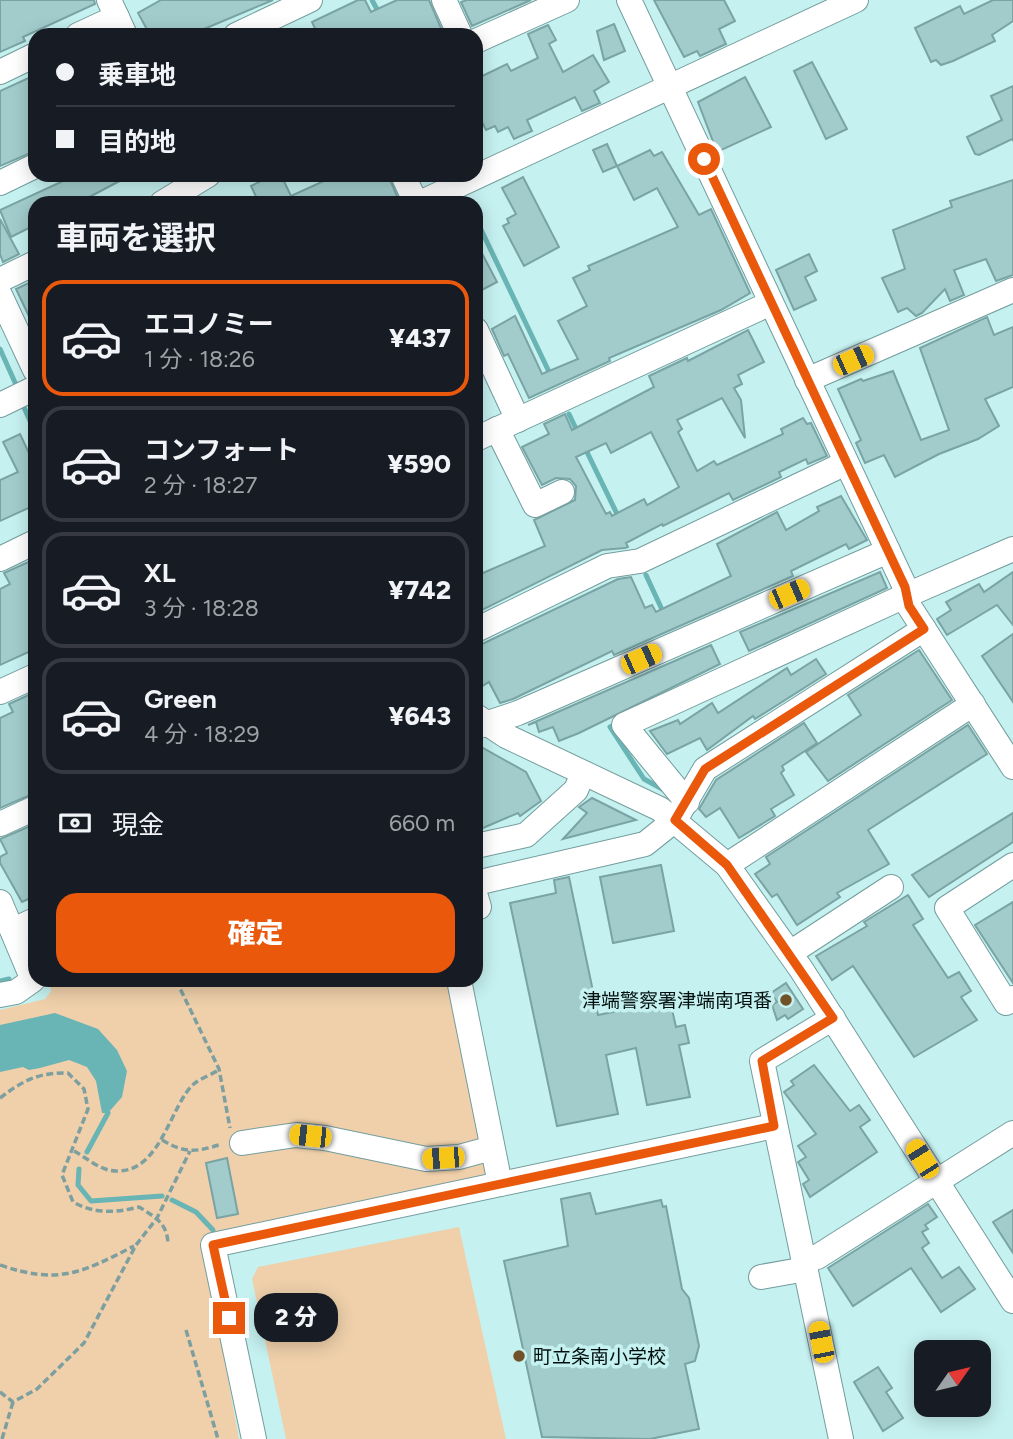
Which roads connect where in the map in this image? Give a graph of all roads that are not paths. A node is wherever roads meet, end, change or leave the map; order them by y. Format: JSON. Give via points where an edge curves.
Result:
{"nodes":[{"id":1,"x":310,"y":0,"type":"edge"},
{"id":2,"x":444,"y":0,"type":"edge"},
{"id":3,"x":567,"y":0,"type":"edge"},
{"id":4,"x":629,"y":0,"type":"edge"},
{"id":5,"x":856,"y":0,"type":"edge"},
{"id":6,"x":118,"y":12,"type":"edge"},
{"id":7,"x":90,"y":28,"type":"edge"},
{"id":8,"x":251,"y":28,"type":"edge"},
{"id":9,"x":457,"y":28,"type":"edge"},
{"id":10,"x":483,"y":38,"type":"edge"},
{"id":11,"x":28,"y":58,"type":"edge"},
{"id":12,"x":0,"y":72,"type":"edge"},
{"id":13,"x":670,"y":86,"type":"junction"},
{"id":14,"x":28,"y":169,"type":"edge"},
{"id":15,"x":483,"y":173,"type":"edge"},
{"id":16,"x":463,"y":182,"type":"edge"},
{"id":17,"x":0,"y":183,"type":"edge"},
{"id":18,"x":200,"y":184,"type":"edge"},
{"id":19,"x":176,"y":196,"type":"edge"},
{"id":20,"x":433,"y":196,"type":"edge"},
{"id":21,"x":28,"y":266,"type":"edge"},
{"id":22,"x":0,"y":280,"type":"edge"},
{"id":23,"x":1013,"y":290,"type":"edge"},
{"id":24,"x":0,"y":295,"type":"edge"},
{"id":25,"x":771,"y":303,"type":"junction"},
{"id":26,"x":28,"y":355,"type":"edge"},
{"id":27,"x":483,"y":363,"type":"edge"},
{"id":28,"x":807,"y":380,"type":"junction"},
{"id":29,"x":28,"y":391,"type":"edge"},
{"id":30,"x":6,"y":402,"type":"edge"},
{"id":31,"x":497,"y":430,"type":"edge"},
{"id":32,"x":846,"y":463,"type":"junction"},
{"id":33,"x":562,"y":492,"type":"dead end"},
{"id":34,"x":28,"y":545,"type":"edge"},
{"id":35,"x":1013,"y":549,"type":"edge"},
{"id":36,"x":888,"y":551,"type":"junction"},
{"id":37,"x":0,"y":559,"type":"edge"},
{"id":38,"x":908,"y":600,"type":"junction"},
{"id":39,"x":483,"y":627,"type":"edge"},
{"id":40,"x":924,"y":629,"type":"junction"},
{"id":41,"x":28,"y":679,"type":"edge"},
{"id":42,"x":0,"y":692,"type":"edge"},
{"id":43,"x":973,"y":704,"type":"junction"},
{"id":44,"x":483,"y":721,"type":"edge"},
{"id":45,"x":483,"y":723,"type":"edge"},
{"id":46,"x":1013,"y":767,"type":"edge"},
{"id":47,"x":583,"y":773,"type":"junction"},
{"id":48,"x":28,"y":811,"type":"edge"},
{"id":49,"x":681,"y":811,"type":"junction"},
{"id":50,"x":0,"y":824,"type":"edge"},
{"id":51,"x":483,"y":844,"type":"edge"},
{"id":52,"x":727,"y":865,"type":"junction"},
{"id":53,"x":1013,"y":865,"type":"edge"},
{"id":54,"x":891,"y":887,"type":"dead end"},
{"id":55,"x":483,"y":894,"type":"edge"},
{"id":56,"x":0,"y":902,"type":"edge"},
{"id":57,"x":24,"y":925,"type":"edge"},
{"id":58,"x":28,"y":949,"type":"edge"},
{"id":59,"x":790,"y":953,"type":"junction"},
{"id":60,"x":28,"y":984,"type":"edge"},
{"id":61,"x":460,"y":987,"type":"edge"},
{"id":62,"x":0,"y":995,"type":"edge"},
{"id":63,"x":1013,"y":998,"type":"edge"},
{"id":64,"x":833,"y":1018,"type":"junction"},
{"id":65,"x":774,"y":1126,"type":"junction"},
{"id":66,"x":1013,"y":1133,"type":"edge"},
{"id":67,"x":242,"y":1143,"type":"dead end"},
{"id":68,"x":492,"y":1148,"type":"junction"},
{"id":69,"x":937,"y":1183,"type":"junction"},
{"id":70,"x":500,"y":1184,"type":"junction"},
{"id":71,"x":805,"y":1265,"type":"junction"},
{"id":72,"x":761,"y":1277,"type":"dead end"},
{"id":73,"x":1013,"y":1301,"type":"edge"},
{"id":74,"x":254,"y":1439,"type":"edge"},
{"id":75,"x":841,"y":1439,"type":"edge"}],
"edges":[{"from":1,"to":8,"type":"street"},
{"from":2,"to":9,"type":"street"},
{"from":3,"to":10,"type":"street"},
{"from":4,"to":13,"type":"street"},
{"from":5,"to":13,"type":"street"},
{"from":6,"to":7,"type":"street"},
{"from":11,"to":12,"type":"street"},
{"from":13,"to":15,"type":"street"},
{"from":13,"to":25,"type":"street"},
{"from":14,"to":17,"type":"street"},
{"from":16,"to":20,"type":"street"},
{"from":18,"to":19,"type":"street"},
{"from":21,"to":22,"type":"street"},
{"from":23,"to":28,"type":"street"},
{"from":24,"to":26,"type":"street"},
{"from":25,"to":28,"type":"street"},
{"from":25,"to":31,"type":"street"},
{"from":27,"to":31,"type":"street"},
{"from":28,"to":32,"type":"street"},
{"from":29,"to":30,"type":"street"},
{"from":31,"to":33,"type":"street","via":[[535,505]]},
{"from":32,"to":36,"type":"street"},
{"from":32,"to":39,"type":"street","via":[[640,561],[607,566]]},
{"from":34,"to":37,"type":"street"},
{"from":35,"to":38,"type":"street"},
{"from":36,"to":38,"type":"street"},
{"from":36,"to":44,"type":"street"},
{"from":38,"to":40,"type":"street"},
{"from":38,"to":49,"type":"street","via":[[624,725]]},
{"from":40,"to":43,"type":"street"},
{"from":40,"to":49,"type":"street","via":[[705,769]]},
{"from":41,"to":42,"type":"street"},
{"from":43,"to":46,"type":"street"},
{"from":43,"to":52,"type":"street"},
{"from":45,"to":47,"type":"street"},
{"from":47,"to":49,"type":"street","via":[[660,809]]},
{"from":47,"to":51,"type":"street","via":[[576,790],[526,835]]},
{"from":48,"to":50,"type":"street"},
{"from":49,"to":52,"type":"street"},
{"from":49,"to":55,"type":"street","via":[[645,844]]},
{"from":52,"to":59,"type":"street"},
{"from":53,"to":63,"type":"street","via":[[947,908],[1006,1003]]},
{"from":54,"to":59,"type":"street"},
{"from":56,"to":57,"type":"street"},
{"from":57,"to":58,"type":"street"},
{"from":59,"to":64,"type":"street"},
{"from":60,"to":62,"type":"street"},
{"from":61,"to":68,"type":"street"},
{"from":64,"to":65,"type":"street","via":[[762,1061]]},
{"from":64,"to":69,"type":"street"},
{"from":65,"to":70,"type":"street"},
{"from":65,"to":71,"type":"street"},
{"from":66,"to":69,"type":"street"},
{"from":67,"to":68,"type":"street","via":[[296,1135],[426,1159]]},
{"from":68,"to":70,"type":"street"},
{"from":69,"to":71,"type":"street"},
{"from":69,"to":73,"type":"street"},
{"from":70,"to":74,"type":"street","via":[[213,1245]]},
{"from":71,"to":72,"type":"street"},
{"from":71,"to":75,"type":"street"}]}
